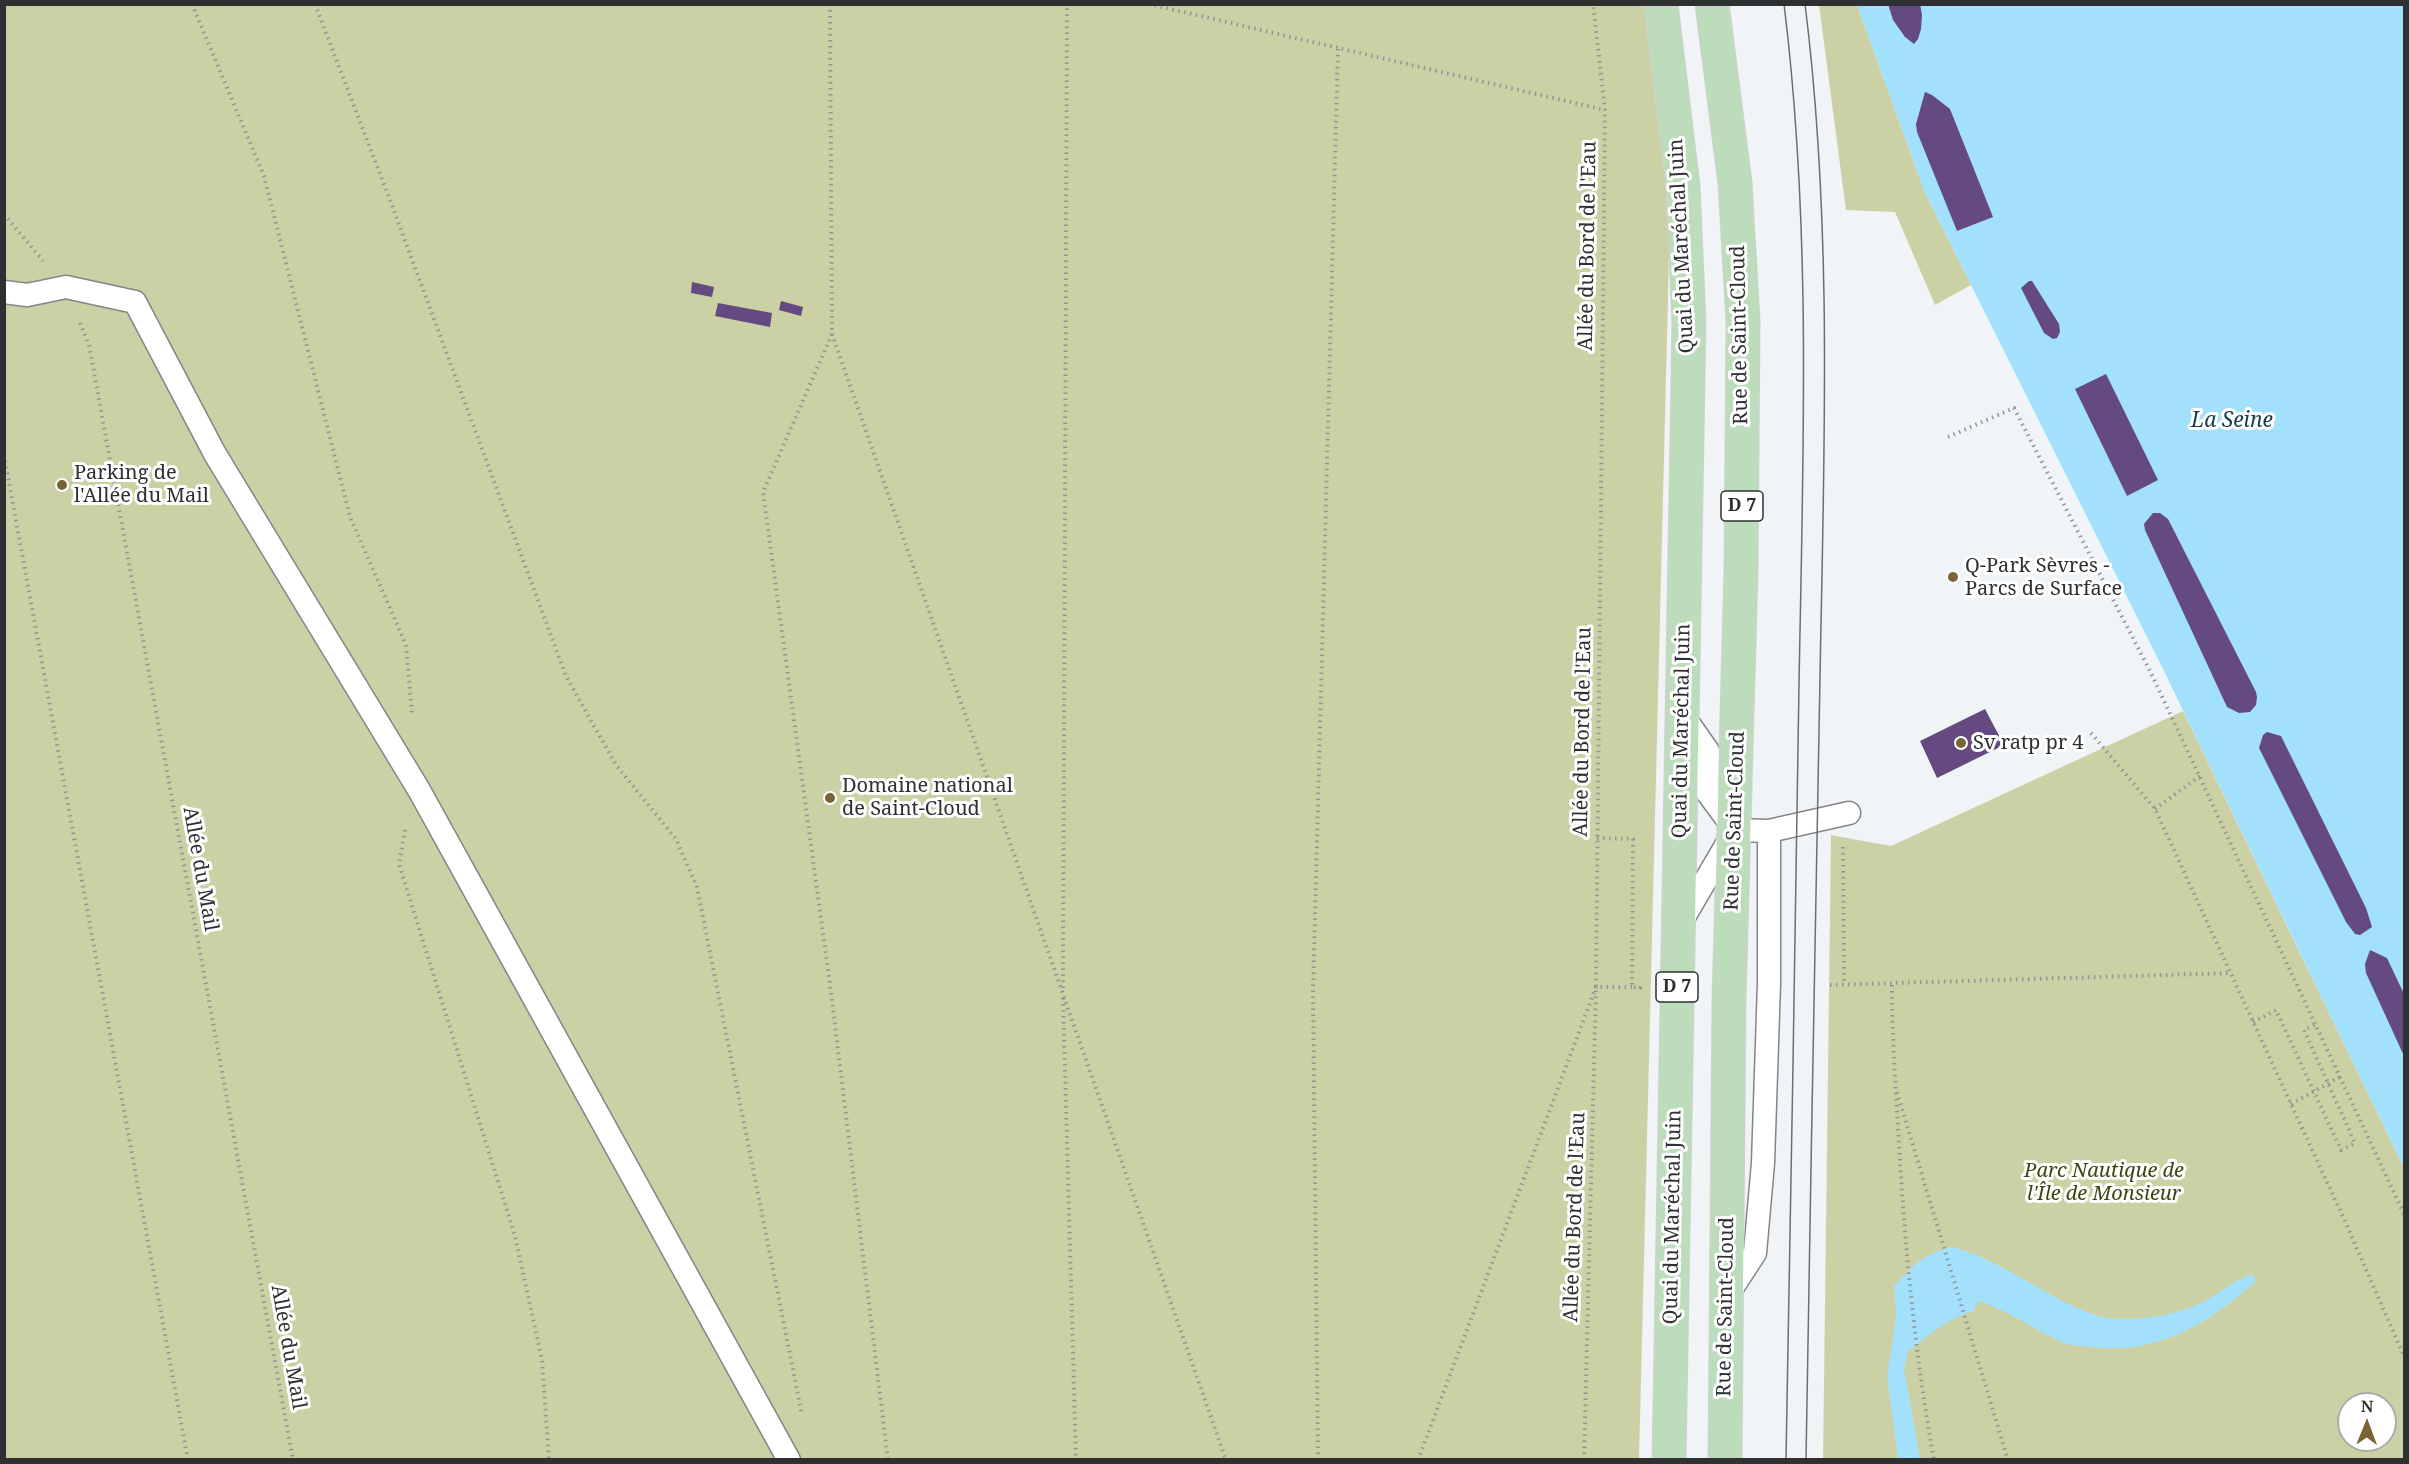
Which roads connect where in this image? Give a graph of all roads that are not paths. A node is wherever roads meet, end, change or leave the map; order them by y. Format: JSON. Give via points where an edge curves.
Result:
{"nodes":[{"id":1,"x":1660,"y":4,"type":"edge"},
{"id":2,"x":1712,"y":4,"type":"edge"},
{"id":3,"x":4,"y":292,"type":"edge"},
{"id":4,"x":1682,"y":714,"type":"junction"},
{"id":5,"x":1849,"y":813,"type":"road end"},
{"id":6,"x":1735,"y":830,"type":"junction"},
{"id":7,"x":1769,"y":831,"type":"junction"},
{"id":8,"x":1678,"y":927,"type":"junction"},
{"id":9,"x":1726,"y":1297,"type":"junction"},
{"id":10,"x":789,"y":1460,"type":"edge"},
{"id":11,"x":1669,"y":1460,"type":"edge"},
{"id":12,"x":1725,"y":1460,"type":"edge"}],
"edges":[{"from":1,"to":4,"type":"main road","name":"Quai du Maréchal Juin","number":"D 7","via":[[1683,186],[1689,322]]},
{"from":2,"to":6,"type":"main road","name":"Rue de Saint-Cloud","number":"D 7","via":[[1735,183],[1743,321]]},
{"from":3,"to":10,"type":"lane","via":[[27,295],[66,287],[135,302],[215,454],[419,790]]},
{"from":4,"to":6,"type":"lane","via":[[1708,751],[1707,792]]},
{"from":4,"to":8,"type":"main road","name":"Quai du Maréchal Juin","number":"D 7"},
{"from":5,"to":7,"type":"lane"},
{"from":6,"to":7,"type":"lane"},
{"from":6,"to":8,"type":"lane"},
{"from":6,"to":9,"type":"main road","name":"Rue de Saint-Cloud","number":"D 7"},
{"from":7,"to":9,"type":"lane","via":[[1769,983],[1763,1163],[1755,1253]]},
{"from":8,"to":11,"type":"main road","name":"Quai du Maréchal Juin","number":"D 7"},
{"from":9,"to":12,"type":"main road","name":"Rue de Saint-Cloud","number":"D 7"}]}
